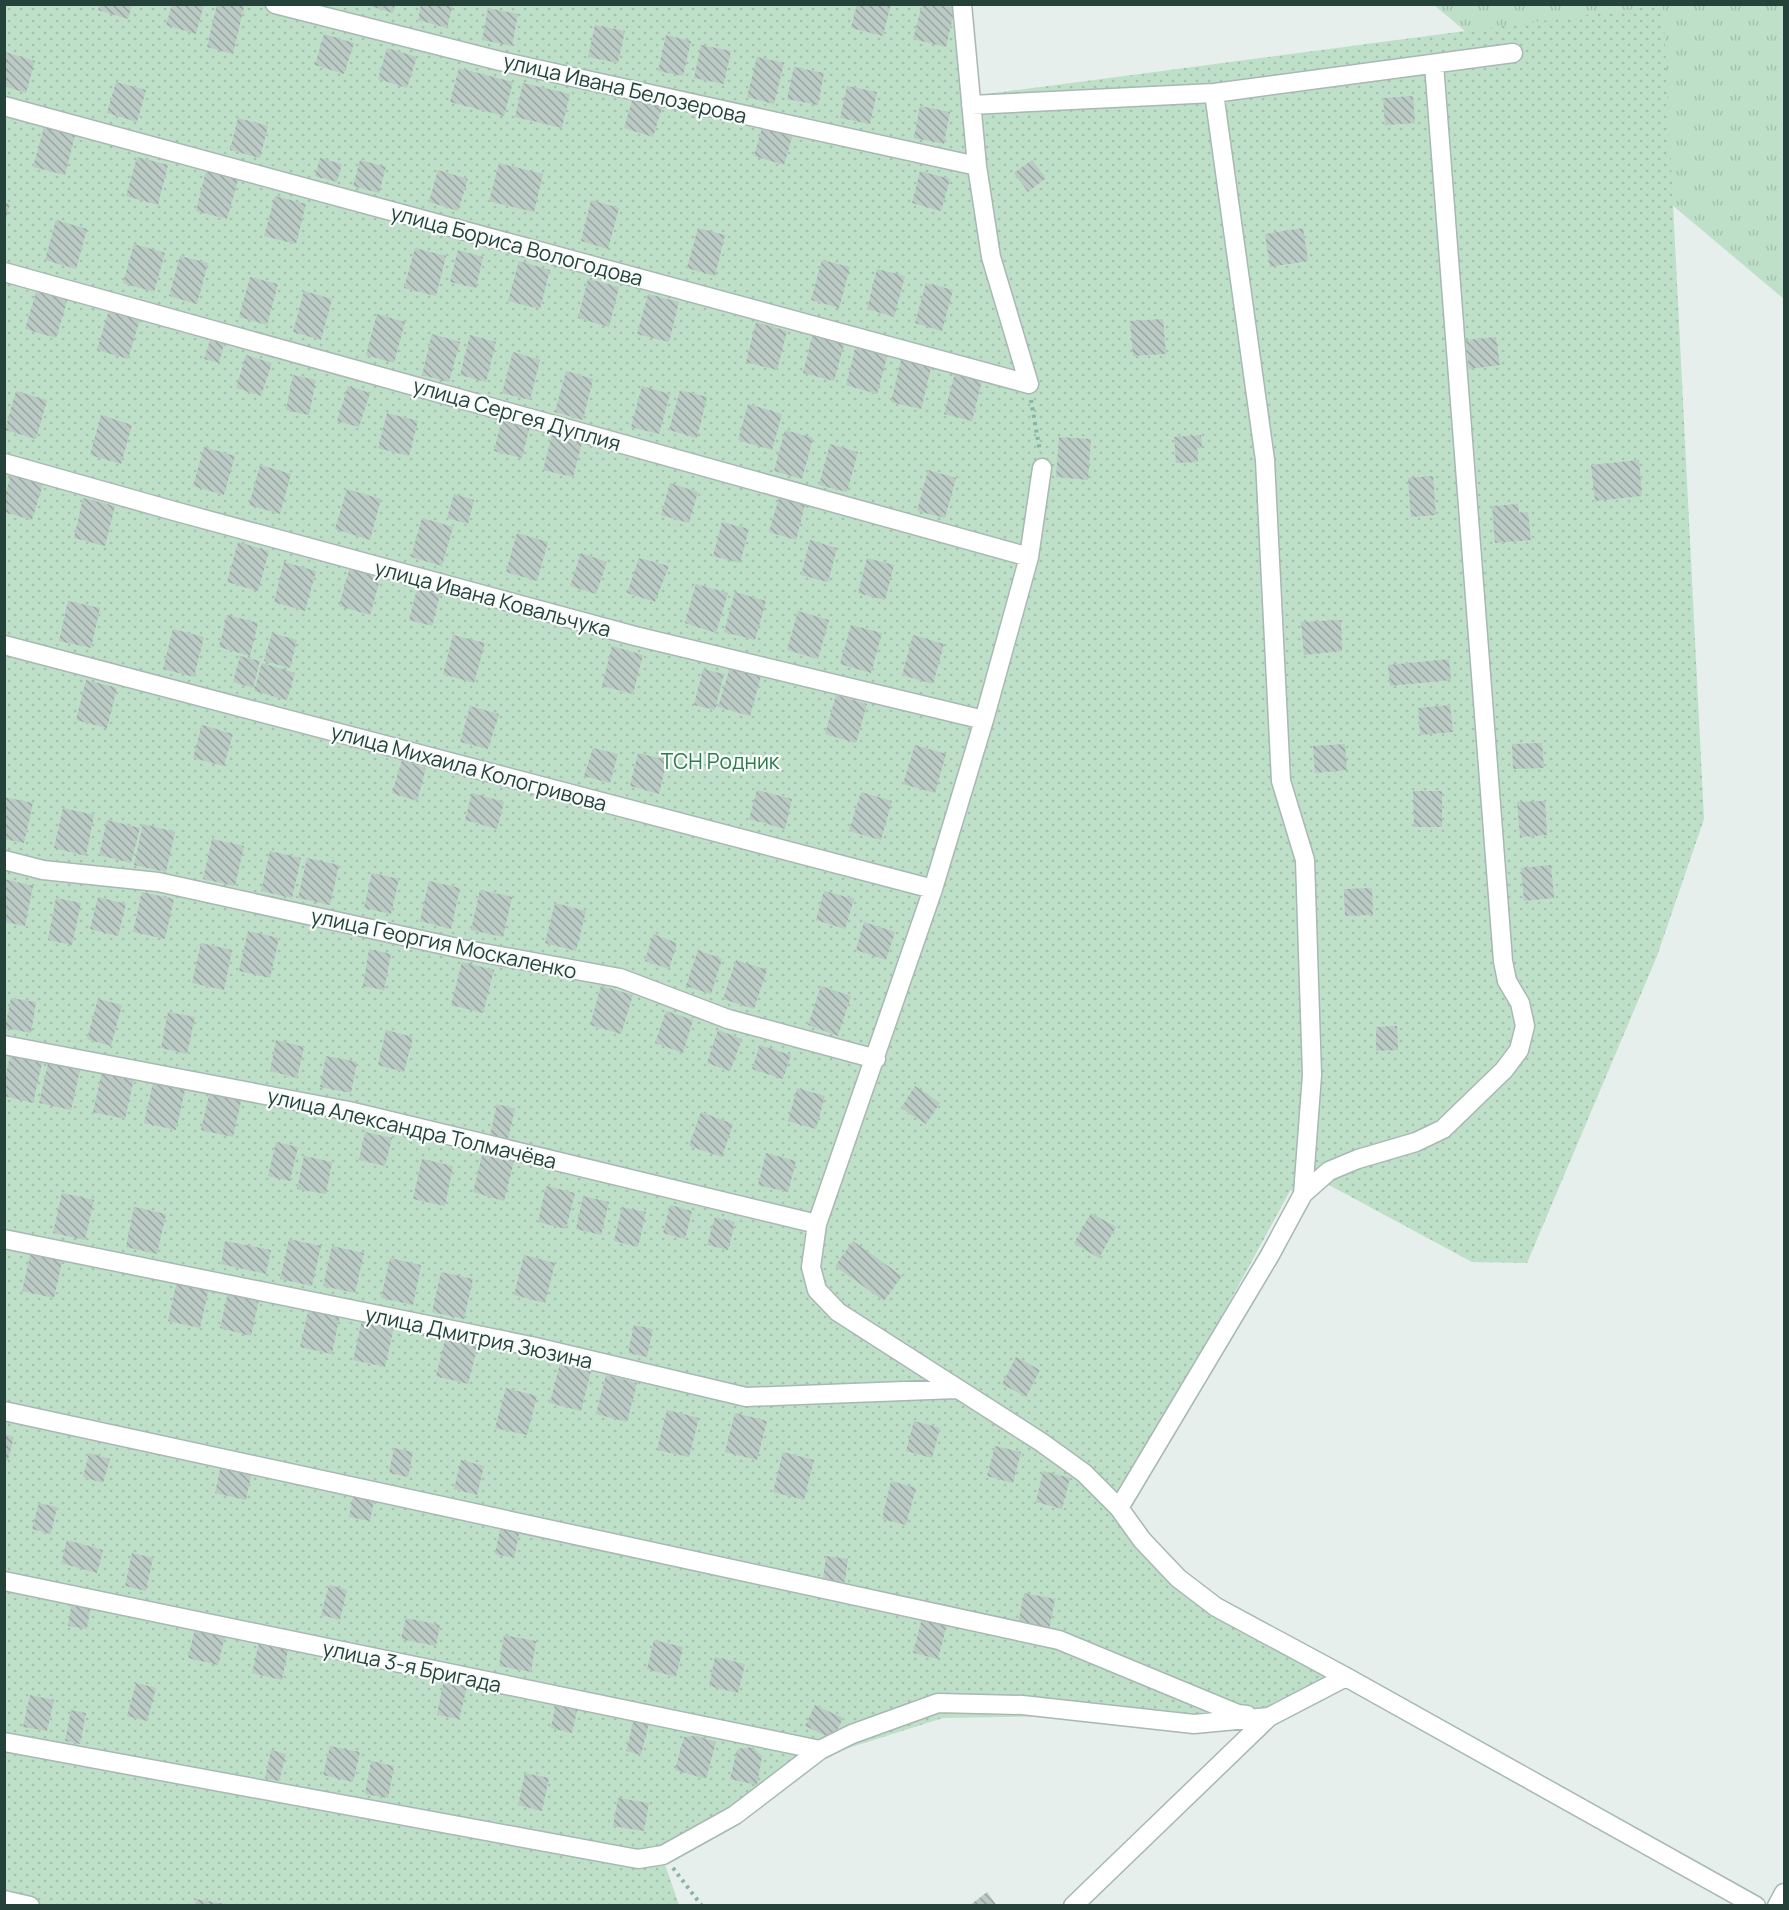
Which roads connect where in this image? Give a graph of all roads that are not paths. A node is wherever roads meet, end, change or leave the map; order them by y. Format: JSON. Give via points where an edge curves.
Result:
{"nodes":[{"id":1,"x":275,"y":4,"type":"edge"},
{"id":2,"x":962,"y":4,"type":"edge"},
{"id":3,"x":1513,"y":53,"type":"dead end"},
{"id":4,"x":1434,"y":64,"type":"junction"},
{"id":5,"x":1214,"y":93,"type":"junction"},
{"id":6,"x":971,"y":105,"type":"junction"},
{"id":7,"x":4,"y":106,"type":"edge"},
{"id":8,"x":977,"y":166,"type":"junction"},
{"id":9,"x":4,"y":272,"type":"edge"},
{"id":10,"x":4,"y":463,"type":"edge"},
{"id":11,"x":1042,"y":468,"type":"road end"},
{"id":12,"x":1029,"y":557,"type":"junction"},
{"id":13,"x":4,"y":645,"type":"edge"},
{"id":14,"x":984,"y":720,"type":"junction"},
{"id":15,"x":4,"y":860,"type":"edge"},
{"id":16,"x":933,"y":889,"type":"junction"},
{"id":17,"x":4,"y":1045,"type":"edge"},
{"id":18,"x":876,"y":1059,"type":"junction"},
{"id":19,"x":1303,"y":1194,"type":"junction"},
{"id":20,"x":817,"y":1224,"type":"junction"},
{"id":21,"x":4,"y":1239,"type":"edge"},
{"id":22,"x":956,"y":1389,"type":"junction"},
{"id":23,"x":4,"y":1411,"type":"edge"},
{"id":24,"x":1119,"y":1508,"type":"junction"},
{"id":25,"x":4,"y":1581,"type":"edge"},
{"id":26,"x":1346,"y":1677,"type":"junction"},
{"id":27,"x":1269,"y":1717,"type":"junction"},
{"id":28,"x":4,"y":1742,"type":"edge"},
{"id":29,"x":820,"y":1750,"type":"junction"},
{"id":30,"x":1785,"y":1893,"type":"edge"},
{"id":31,"x":4,"y":1900,"type":"edge"},
{"id":32,"x":30,"y":1905,"type":"edge"},
{"id":33,"x":1073,"y":1905,"type":"edge"},
{"id":34,"x":1756,"y":1905,"type":"edge"},
{"id":35,"x":1777,"y":1905,"type":"edge"}],
"edges":[{"from":1,"to":8,"type":"street","name":"улица Ивана Белозерова","via":[[500,61]]},
{"from":2,"to":6,"type":"street"},
{"from":3,"to":4,"type":"street"},
{"from":4,"to":5,"type":"street"},
{"from":4,"to":19,"type":"street","via":[[1503,961],[1525,1026],[1519,1050],[1504,1070],[1443,1129],[1329,1171]]},
{"from":5,"to":6,"type":"street"},
{"from":5,"to":19,"type":"street","via":[[1265,460],[1281,781],[1305,861],[1312,1075]]},
{"from":6,"to":8,"type":"street"},
{"from":7,"to":8,"type":"street","name":"улица Бориса Вологодова","via":[[1029,384],[991,257]]},
{"from":9,"to":12,"type":"street","name":"улица Сергея Дуплия"},
{"from":10,"to":14,"type":"street","name":"улица Ивана Ковальчука","via":[[624,633]]},
{"from":11,"to":12,"type":"street"},
{"from":12,"to":14,"type":"street"},
{"from":13,"to":16,"type":"street","name":"улица Михаила Кологривова"},
{"from":14,"to":16,"type":"street"},
{"from":15,"to":18,"type":"street","name":"улица Георгия Москаленко","via":[[43,870],[158,882],[467,950],[620,978],[728,1019]]},
{"from":16,"to":18,"type":"street"},
{"from":17,"to":20,"type":"street","name":"улица Александра Толмачёва","via":[[349,1111]]},
{"from":18,"to":20,"type":"street"},
{"from":19,"to":24,"type":"street"},
{"from":20,"to":22,"type":"street","via":[[811,1267],[817,1290],[838,1312]]},
{"from":21,"to":22,"type":"street","name":"улица Дмитрия Зюзина","via":[[531,1346],[746,1397]]},
{"from":22,"to":24,"type":"street","via":[[1041,1442],[1083,1473]]},
{"from":23,"to":27,"type":"street","via":[[1059,1640],[1238,1714]]},
{"from":24,"to":26,"type":"street","via":[[1142,1540],[1178,1578],[1216,1607]]},
{"from":25,"to":29,"type":"street","name":"улица 3-я Бригада"},
{"from":26,"to":27,"type":"street"},
{"from":26,"to":34,"type":"street"},
{"from":27,"to":29,"type":"street","via":[[1194,1724],[1022,1705],[938,1703],[852,1734]]},
{"from":27,"to":33,"type":"street"},
{"from":28,"to":29,"type":"street","via":[[638,1859],[663,1856],[735,1815]]},
{"from":30,"to":35,"type":"street"},
{"from":31,"to":32,"type":"street"}]}
